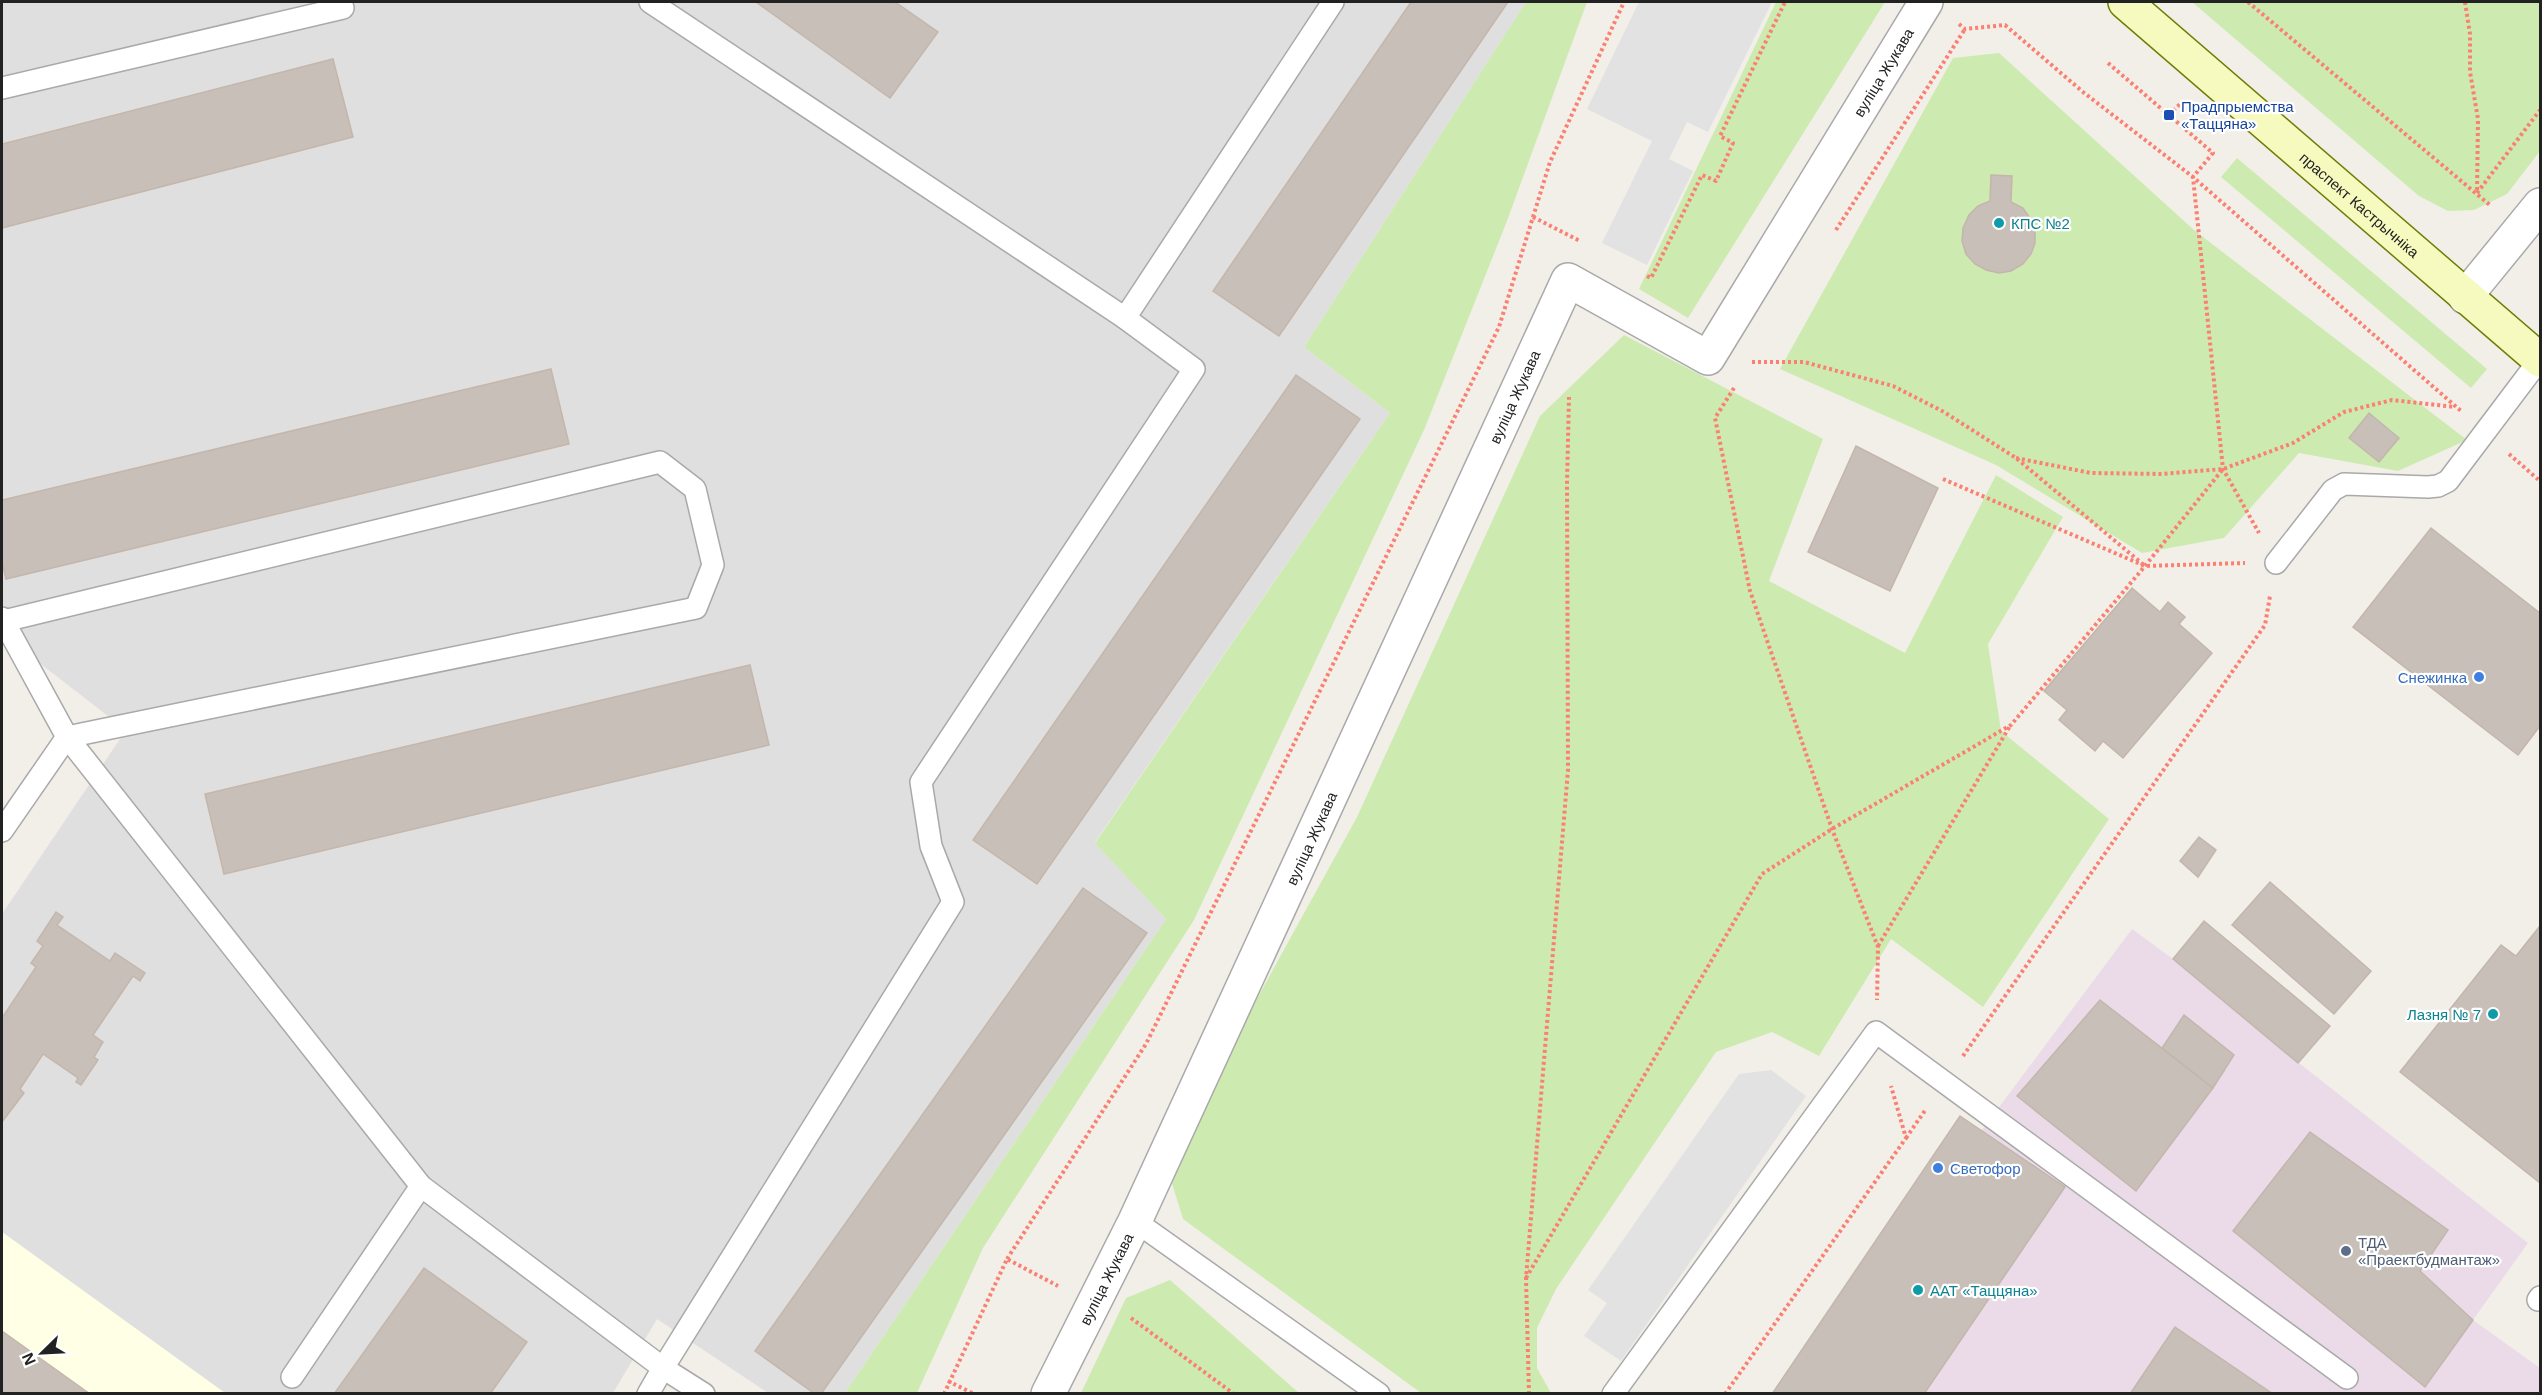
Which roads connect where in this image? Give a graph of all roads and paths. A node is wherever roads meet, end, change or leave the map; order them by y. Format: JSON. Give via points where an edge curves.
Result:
{"nodes":[{"id":1,"x":341,"y":2,"type":"edge"},
{"id":2,"x":650,"y":2,"type":"edge"},
{"id":3,"x":1333,"y":2,"type":"edge"},
{"id":4,"x":1624,"y":2,"type":"edge"},
{"id":5,"x":1785,"y":2,"type":"edge"},
{"id":6,"x":1926,"y":2,"type":"edge"},
{"id":7,"x":2125,"y":2,"type":"edge"},
{"id":8,"x":2248,"y":2,"type":"edge"},
{"id":9,"x":2465,"y":2,"type":"edge"},
{"id":10,"x":1956,"y":21,"type":"dead end"},
{"id":11,"x":1965,"y":29,"type":"junction"},
{"id":12,"x":2108,"y":63,"type":"dead end"},
{"id":13,"x":2,"y":88,"type":"edge"},
{"id":14,"x":2541,"y":110,"type":"edge"},
{"id":15,"x":2193,"y":177,"type":"junction"},
{"id":16,"x":2477,"y":193,"type":"junction"},
{"id":17,"x":2541,"y":205,"type":"edge"},
{"id":18,"x":2491,"y":206,"type":"dead end"},
{"id":19,"x":1533,"y":217,"type":"junction"},
{"id":20,"x":1835,"y":231,"type":"dead end"},
{"id":21,"x":1586,"y":244,"type":"dead end"},
{"id":22,"x":1642,"y":273,"type":"dead end"},
{"id":23,"x":2465,"y":297,"type":"junction"},
{"id":24,"x":1125,"y":318,"type":"junction"},
{"id":25,"x":1758,"y":352,"type":"dead end"},
{"id":26,"x":2540,"y":360,"type":"edge"},
{"id":27,"x":1751,"y":362,"type":"junction"},
{"id":28,"x":1745,"y":371,"type":"dead end"},
{"id":29,"x":1740,"y":380,"type":"dead end"},
{"id":30,"x":1569,"y":397,"type":"dead end"},
{"id":31,"x":2456,"y":407,"type":"junction"},
{"id":32,"x":2485,"y":432,"type":"junction"},
{"id":33,"x":2016,"y":458,"type":"junction"},
{"id":34,"x":2223,"y":469,"type":"junction"},
{"id":35,"x":1943,"y":479,"type":"dead end"},
{"id":36,"x":2541,"y":481,"type":"edge"},
{"id":37,"x":2276,"y":562,"type":"junction"},
{"id":38,"x":2145,"y":566,"type":"junction"},
{"id":39,"x":3,"y":619,"type":"edge"},
{"id":40,"x":2011,"y":725,"type":"junction"},
{"id":41,"x":67,"y":737,"type":"junction"},
{"id":42,"x":1832,"y":829,"type":"junction"},
{"id":43,"x":2,"y":831,"type":"edge"},
{"id":44,"x":1878,"y":947,"type":"junction"},
{"id":45,"x":1876,"y":1032,"type":"junction"},
{"id":46,"x":1944,"y":1082,"type":"junction"},
{"id":47,"x":1906,"y":1138,"type":"junction"},
{"id":48,"x":421,"y":1186,"type":"junction"},
{"id":49,"x":1135,"y":1221,"type":"junction"},
{"id":50,"x":1007,"y":1259,"type":"junction"},
{"id":51,"x":1526,"y":1278,"type":"junction"},
{"id":52,"x":1059,"y":1287,"type":"dead end"},
{"id":53,"x":1128,"y":1316,"type":"dead end"},
{"id":54,"x":663,"y":1368,"type":"junction"},
{"id":55,"x":292,"y":1377,"type":"dead end"},
{"id":56,"x":2347,"y":1378,"type":"dead end"},
{"id":57,"x":948,"y":1381,"type":"junction"},
{"id":58,"x":648,"y":1394,"type":"edge"},
{"id":59,"x":705,"y":1394,"type":"edge"},
{"id":60,"x":944,"y":1394,"type":"edge"},
{"id":61,"x":974,"y":1394,"type":"edge"},
{"id":62,"x":1048,"y":1394,"type":"edge"},
{"id":63,"x":1234,"y":1394,"type":"edge"},
{"id":64,"x":1379,"y":1394,"type":"edge"},
{"id":65,"x":1529,"y":1394,"type":"edge"},
{"id":66,"x":1613,"y":1394,"type":"edge"},
{"id":67,"x":1725,"y":1394,"type":"edge"}],
"edges":[{"from":1,"to":13,"type":"lane","via":[[343,8]]},
{"from":2,"to":24,"type":"lane"},
{"from":3,"to":24,"type":"lane"},
{"from":4,"to":19,"type":"path","via":[[1550,162]]},
{"from":5,"to":22,"type":"path","via":[[1720,136],[1734,142],[1716,181],[1702,175],[1651,278]]},
{"from":6,"to":49,"type":"street","name":"вуліца Жукава","via":[[1708,358],[1568,280]]},
{"from":7,"to":23,"type":"main road","name":"праспект Кастрычніка"},
{"from":8,"to":16,"type":"path"},
{"from":9,"to":16,"type":"path","via":[[2478,119]]},
{"from":10,"to":11,"type":"path"},
{"from":11,"to":15,"type":"path","via":[[2005,25],[2083,92]]},
{"from":11,"to":20,"type":"path"},
{"from":12,"to":15,"type":"path","via":[[2213,153]]},
{"from":14,"to":16,"type":"path"},
{"from":15,"to":31,"type":"path"},
{"from":15,"to":34,"type":"path"},
{"from":16,"to":18,"type":"path"},
{"from":17,"to":23,"type":"street"},
{"from":19,"to":21,"type":"path"},
{"from":19,"to":50,"type":"path","via":[[1499,327],[1146,1044]]},
{"from":23,"to":26,"type":"main road","name":"праспект Кастрычніка"},
{"from":24,"to":54,"type":"lane","via":[[1194,369],[921,782],[932,846],[953,902]]},
{"from":25,"to":27,"type":"path"},
{"from":26,"to":32,"type":"lane"},
{"from":27,"to":28,"type":"path"},
{"from":27,"to":33,"type":"path","via":[[1804,362],[1893,386],[1944,412]]},
{"from":29,"to":42,"type":"path","via":[[1715,418],[1750,591]]},
{"from":30,"to":51,"type":"path","via":[[1568,770]]},
{"from":31,"to":32,"type":"path"},
{"from":31,"to":34,"type":"path","via":[[2392,400],[2344,412],[2293,443]]},
{"from":32,"to":36,"type":"path"},
{"from":32,"to":37,"type":"lane","via":[[2448,481],[2438,486],[2344,484],[2333,490]]},
{"from":33,"to":34,"type":"path","via":[[2091,473],[2162,474]]},
{"from":33,"to":38,"type":"path"},
{"from":34,"to":37,"type":"path"},
{"from":34,"to":38,"type":"path"},
{"from":35,"to":38,"type":"path"},
{"from":37,"to":38,"type":"path"},
{"from":37,"to":46,"type":"path","via":[[2265,626]]},
{"from":38,"to":40,"type":"path"},
{"from":39,"to":41,"type":"lane"},
{"from":39,"to":41,"type":"lane","via":[[660,462],[695,489],[713,565],[696,608]]},
{"from":40,"to":42,"type":"path"},
{"from":40,"to":44,"type":"path"},
{"from":41,"to":43,"type":"lane"},
{"from":41,"to":48,"type":"lane"},
{"from":42,"to":44,"type":"path"},
{"from":42,"to":51,"type":"path","via":[[1762,874]]},
{"from":44,"to":45,"type":"path"},
{"from":45,"to":46,"type":"lane"},
{"from":45,"to":47,"type":"path"},
{"from":45,"to":66,"type":"lane"},
{"from":46,"to":47,"type":"path"},
{"from":46,"to":56,"type":"lane"},
{"from":47,"to":67,"type":"path"},
{"from":48,"to":54,"type":"lane"},
{"from":48,"to":55,"type":"lane"},
{"from":49,"to":62,"type":"street","name":"вуліца Жукава"},
{"from":49,"to":64,"type":"lane"},
{"from":50,"to":52,"type":"path"},
{"from":50,"to":57,"type":"path"},
{"from":51,"to":65,"type":"path"},
{"from":53,"to":63,"type":"path"},
{"from":54,"to":58,"type":"lane"},
{"from":54,"to":59,"type":"lane"},
{"from":57,"to":60,"type":"path"},
{"from":57,"to":61,"type":"path"}]}
